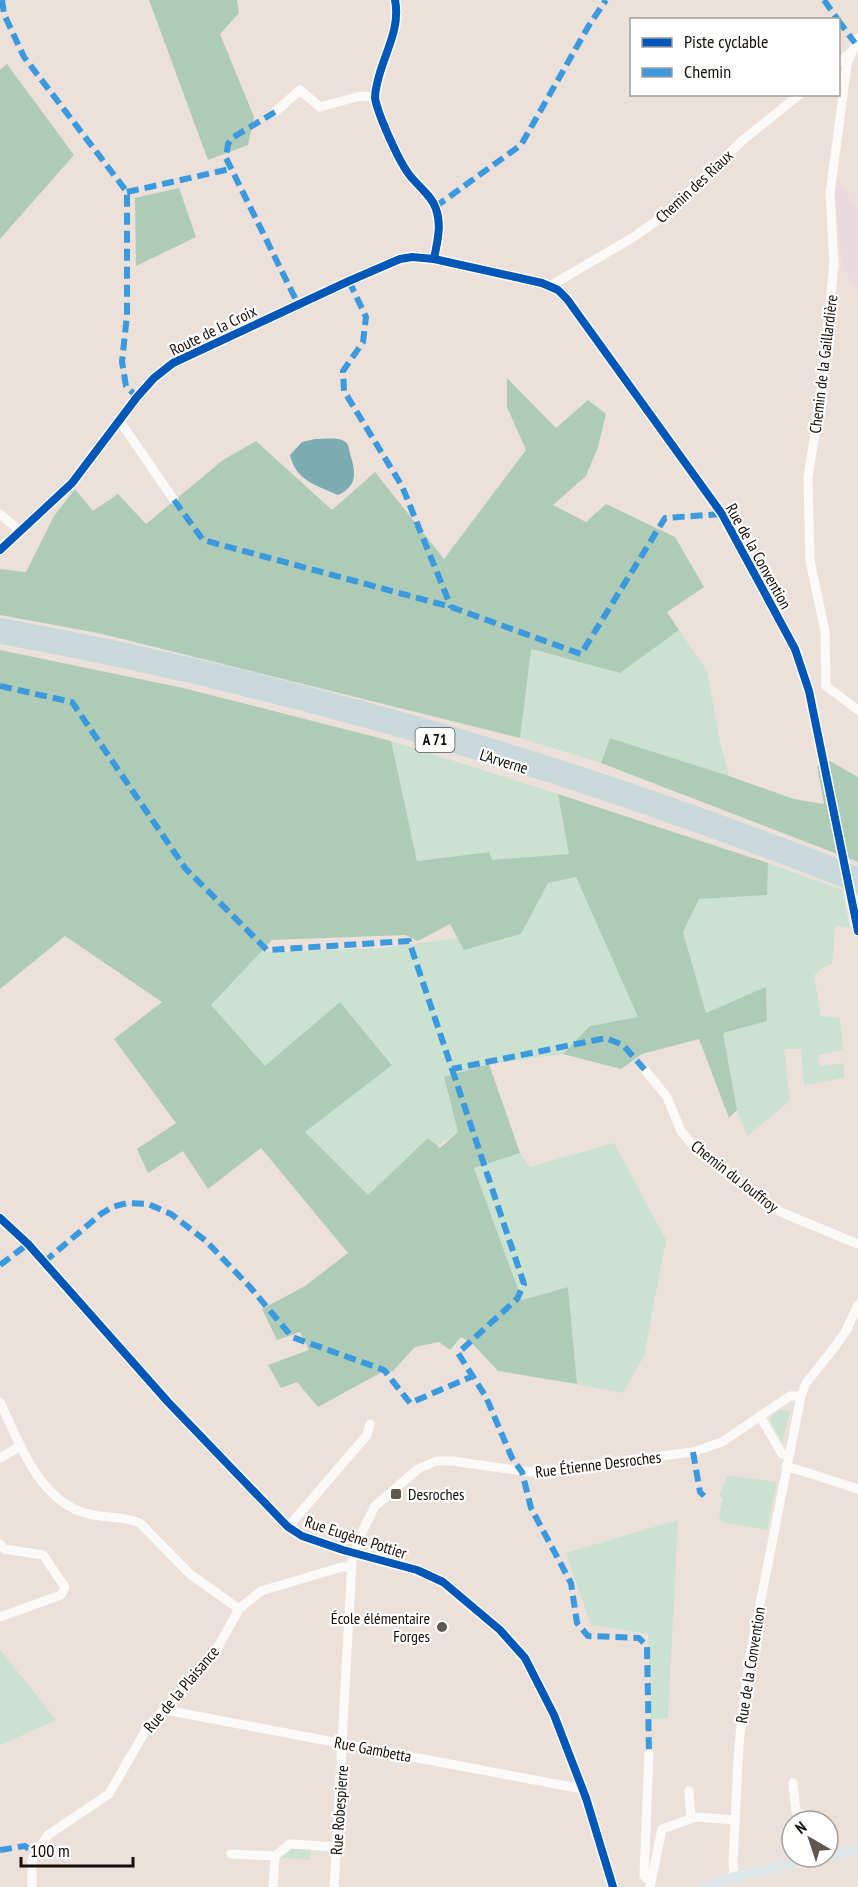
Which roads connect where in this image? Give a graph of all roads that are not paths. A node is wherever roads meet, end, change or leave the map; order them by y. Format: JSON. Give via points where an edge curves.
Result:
{"nodes":[{"id":1,"x":395,"y":0,"type":"edge"},
{"id":2,"x":856,"y":40,"type":"edge"},
{"id":3,"x":850,"y":53,"type":"junction"},
{"id":4,"x":840,"y":61,"type":"edge"},
{"id":5,"x":798,"y":96,"type":"edge"},
{"id":6,"x":375,"y":97,"type":"junction"},
{"id":7,"x":275,"y":112,"type":"dead end"},
{"id":8,"x":434,"y":259,"type":"junction"},
{"id":9,"x":550,"y":286,"type":"junction"},
{"id":10,"x":119,"y":420,"type":"junction"},
{"id":11,"x":174,"y":500,"type":"dead end"},
{"id":12,"x":0,"y":514,"type":"edge"},
{"id":13,"x":20,"y":531,"type":"junction"},
{"id":14,"x":0,"y":550,"type":"edge"},
{"id":15,"x":0,"y":625,"type":"edge"},
{"id":16,"x":0,"y":637,"type":"edge"},
{"id":17,"x":826,"y":686,"type":"junction"},
{"id":18,"x":809,"y":691,"type":"junction"},
{"id":19,"x":858,"y":710,"type":"edge"},
{"id":20,"x":858,"y":874,"type":"edge"},
{"id":21,"x":858,"y":886,"type":"edge"},
{"id":22,"x":858,"y":931,"type":"edge"},
{"id":23,"x":645,"y":1070,"type":"dead end"},
{"id":24,"x":0,"y":1218,"type":"edge"},
{"id":25,"x":858,"y":1244,"type":"edge"},
{"id":26,"x":858,"y":1305,"type":"edge"},
{"id":27,"x":801,"y":1396,"type":"junction"},
{"id":28,"x":0,"y":1402,"type":"edge"},
{"id":29,"x":760,"y":1416,"type":"junction"},
{"id":30,"x":370,"y":1424,"type":"dead end"},
{"id":31,"x":21,"y":1446,"type":"junction"},
{"id":32,"x":788,"y":1455,"type":"junction"},
{"id":33,"x":0,"y":1458,"type":"edge"},
{"id":34,"x":786,"y":1466,"type":"junction"},
{"id":35,"x":858,"y":1489,"type":"edge"},
{"id":36,"x":288,"y":1527,"type":"junction"},
{"id":37,"x":0,"y":1544,"type":"edge"},
{"id":38,"x":354,"y":1553,"type":"junction"},
{"id":39,"x":352,"y":1567,"type":"junction"},
{"id":40,"x":239,"y":1609,"type":"junction"},
{"id":41,"x":0,"y":1617,"type":"edge"},
{"id":42,"x":165,"y":1710,"type":"junction"},
{"id":43,"x":343,"y":1744,"type":"junction"},
{"id":44,"x":649,"y":1754,"type":"dead end"},
{"id":45,"x":793,"y":1782,"type":"dead end"},
{"id":46,"x":582,"y":1789,"type":"junction"},
{"id":47,"x":689,"y":1791,"type":"dead end"},
{"id":48,"x":796,"y":1809,"type":"edge"},
{"id":49,"x":691,"y":1819,"type":"junction"},
{"id":50,"x":735,"y":1820,"type":"junction"},
{"id":51,"x":336,"y":1847,"type":"junction"},
{"id":52,"x":858,"y":1849,"type":"edge"},
{"id":53,"x":840,"y":1853,"type":"edge"},
{"id":54,"x":231,"y":1854,"type":"dead end"},
{"id":55,"x":275,"y":1856,"type":"junction"},
{"id":56,"x":780,"y":1866,"type":"edge"},
{"id":57,"x":734,"y":1877,"type":"junction"},
{"id":58,"x":650,"y":1884,"type":"edge"},
{"id":59,"x":32,"y":1887,"type":"edge"},
{"id":60,"x":273,"y":1887,"type":"edge"},
{"id":61,"x":334,"y":1887,"type":"edge"},
{"id":62,"x":613,"y":1887,"type":"edge"},
{"id":63,"x":704,"y":1887,"type":"edge"}],
"edges":[{"from":1,"to":6,"type":"street","via":[[395,26]]},
{"from":2,"to":3,"type":"street","name":"Chemin de la Gaillardière"},
{"from":3,"to":4,"type":"street"},
{"from":3,"to":17,"type":"street","name":"Chemin de la Gaillardière","via":[[830,194],[834,264],[808,477],[810,561],[825,630]]},
{"from":5,"to":9,"type":"street","name":"Chemin des Riaux","via":[[743,140],[664,216]]},
{"from":6,"to":7,"type":"street","via":[[360,96],[320,107],[300,90]]},
{"from":6,"to":8,"type":"street","via":[[395,151],[435,207],[439,231]]},
{"from":8,"to":9,"type":"street","name":"Rue de la Convention"},
{"from":8,"to":10,"type":"street","name":"Route de la Croix","via":[[412,257],[387,263],[173,363],[154,378]]},
{"from":9,"to":18,"type":"street","name":"Rue de la Convention","via":[[567,299],[722,514],[795,650]]},
{"from":10,"to":11,"type":"street"},
{"from":10,"to":13,"type":"street","name":"Route de la Croix","via":[[72,483]]},
{"from":12,"to":13,"type":"street"},
{"from":13,"to":14,"type":"street","name":"Route de la Croix"},
{"from":15,"to":20,"type":"highway","name":"L'Arverne","number":"A 71","via":[[200,666],[442,730],[620,786]]},
{"from":16,"to":21,"type":"highway","name":"L'Arverne","number":"A 71","via":[[207,680],[447,744],[617,797]]},
{"from":17,"to":18,"type":"street"},
{"from":17,"to":19,"type":"street"},
{"from":18,"to":22,"type":"street","name":"Rue de la Convention"},
{"from":23,"to":25,"type":"street","name":"Chemin du Jouffroy","via":[[667,1097],[681,1131],[697,1150],[768,1205]]},
{"from":24,"to":36,"type":"street","name":"Rue Eugène Pottier","via":[[28,1244],[204,1442]]},
{"from":26,"to":27,"type":"street","name":"Rue de la Convention","via":[[846,1331],[806,1383]]},
{"from":27,"to":29,"type":"street","name":"Rue Étienne Desroches","via":[[790,1396]]},
{"from":27,"to":32,"type":"street","name":"Rue de la Convention"},
{"from":28,"to":31,"type":"street"},
{"from":29,"to":32,"type":"street","via":[[782,1454]]},
{"from":29,"to":38,"type":"street","name":"Rue Étienne Desroches","via":[[722,1442],[693,1452],[530,1472],[436,1461],[418,1469],[375,1506]]},
{"from":30,"to":36,"type":"street","via":[[367,1435]]},
{"from":31,"to":33,"type":"street"},
{"from":31,"to":40,"type":"street","via":[[46,1487],[62,1503],[87,1514],[129,1518],[140,1523],[190,1574]]},
{"from":32,"to":34,"type":"street","name":"Rue de la Convention"},
{"from":34,"to":35,"type":"street"},
{"from":34,"to":50,"type":"street","name":"Rue de la Convention","via":[[750,1655]]},
{"from":36,"to":38,"type":"street","name":"Rue Eugène Pottier","via":[[302,1536]]},
{"from":37,"to":41,"type":"street","via":[[4,1549],[43,1555],[65,1587],[61,1595]]},
{"from":38,"to":39,"type":"street","name":"Rue Robespierre"},
{"from":38,"to":46,"type":"street","name":"Rue Eugène Pottier","via":[[417,1570],[443,1582],[500,1630],[525,1658],[540,1686]]},
{"from":39,"to":40,"type":"street","name":"Rue de la Plaisance","via":[[261,1591]]},
{"from":39,"to":43,"type":"street","name":"Rue Robespierre"},
{"from":40,"to":42,"type":"street","name":"Rue de la Plaisance","via":[[213,1656]]},
{"from":42,"to":43,"type":"street","name":"Rue Gambetta"},
{"from":42,"to":59,"type":"street","name":"Rue de la Plaisance","via":[[147,1728],[109,1794],[48,1835],[32,1860]]},
{"from":43,"to":46,"type":"street","name":"Rue Gambetta"},
{"from":43,"to":51,"type":"street","name":"Rue Robespierre"},
{"from":44,"to":58,"type":"street","via":[[644,1876]]},
{"from":45,"to":48,"type":"street"},
{"from":46,"to":62,"type":"street","name":"Rue Eugène Pottier"},
{"from":47,"to":49,"type":"street"},
{"from":49,"to":50,"type":"street"},
{"from":49,"to":58,"type":"street","via":[[662,1829]]},
{"from":50,"to":57,"type":"street","name":"Rue de la Convention"},
{"from":51,"to":55,"type":"street","via":[[290,1844]]},
{"from":51,"to":61,"type":"street","name":"Rue Robespierre"},
{"from":52,"to":53,"type":"main road"},
{"from":54,"to":55,"type":"street"},
{"from":55,"to":60,"type":"street"},
{"from":56,"to":57,"type":"main road"},
{"from":57,"to":63,"type":"main road"}]}
